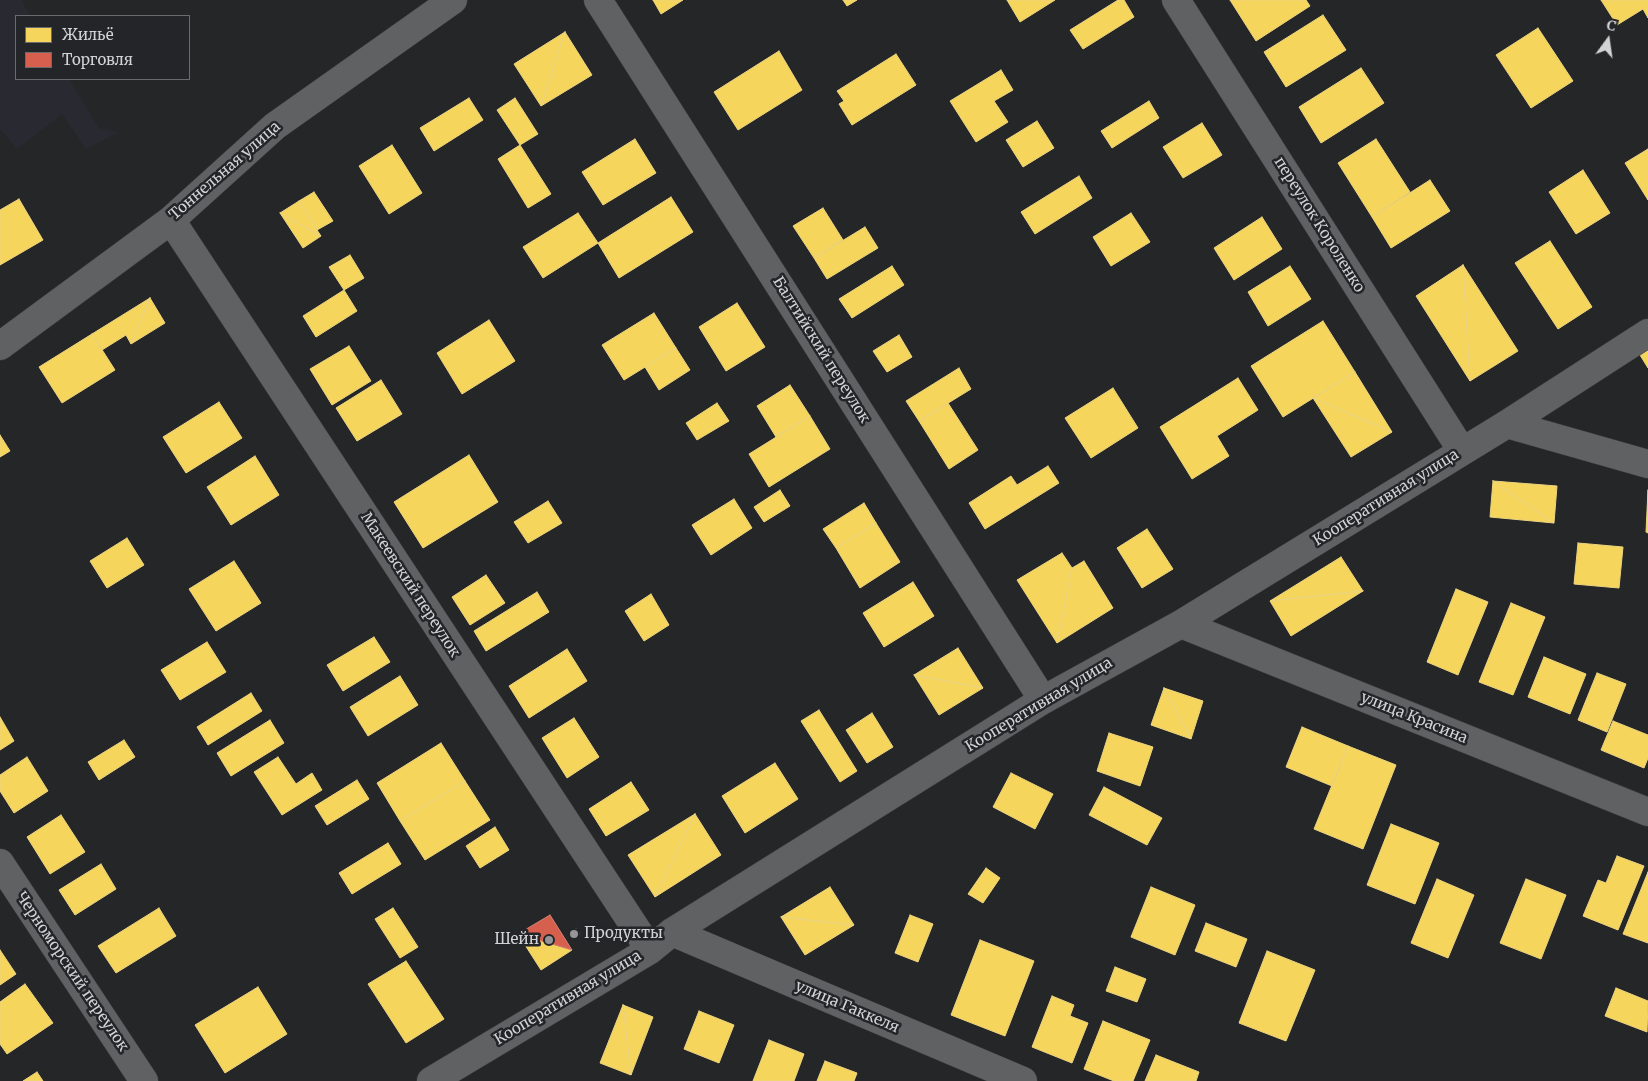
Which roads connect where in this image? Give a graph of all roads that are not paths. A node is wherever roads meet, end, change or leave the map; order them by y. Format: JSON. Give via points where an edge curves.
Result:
{"nodes":[{"id":1,"x":453,"y":0,"type":"edge"},
{"id":2,"x":598,"y":0,"type":"edge"},
{"id":3,"x":1176,"y":0,"type":"edge"},
{"id":4,"x":170,"y":220,"type":"junction"},
{"id":5,"x":1648,"y":333,"type":"edge"},
{"id":6,"x":0,"y":346,"type":"edge"},
{"id":7,"x":1507,"y":424,"type":"junction"},
{"id":8,"x":1462,"y":451,"type":"junction"},
{"id":9,"x":1648,"y":464,"type":"edge"},
{"id":10,"x":1181,"y":624,"type":"junction"},
{"id":11,"x":1043,"y":700,"type":"junction"},
{"id":12,"x":1648,"y":812,"type":"edge"},
{"id":13,"x":4,"y":880,"type":"edge"},
{"id":14,"x":672,"y":932,"type":"junction"},
{"id":15,"x":650,"y":950,"type":"junction"},
{"id":16,"x":144,"y":1081,"type":"edge"},
{"id":17,"x":431,"y":1081,"type":"edge"},
{"id":18,"x":1023,"y":1081,"type":"edge"}],
"edges":[{"from":1,"to":4,"type":"street","name":"Тоннельная улица","via":[[275,126]]},
{"from":2,"to":11,"type":"street","name":"Балтийский переулок"},
{"from":3,"to":8,"type":"street","name":"переулок Короленко"},
{"from":4,"to":6,"type":"street","name":"Тоннельная улица"},
{"from":4,"to":15,"type":"street","name":"Макеевский переулок"},
{"from":5,"to":7,"type":"street","name":"Кооперативная улица"},
{"from":7,"to":8,"type":"street","name":"Кооперативная улица"},
{"from":7,"to":9,"type":"street"},
{"from":8,"to":10,"type":"street","name":"Кооперативная улица"},
{"from":10,"to":11,"type":"street","name":"Кооперативная улица"},
{"from":10,"to":12,"type":"street","name":"улица Красина"},
{"from":11,"to":14,"type":"street","name":"Кооперативная улица"},
{"from":13,"to":16,"type":"street","name":"Черноморский переулок"},
{"from":14,"to":15,"type":"street","name":"Кооперативная улица"},
{"from":14,"to":18,"type":"street","name":"улица Гаккеля"},
{"from":15,"to":17,"type":"street","name":"Кооперативная улица"}]}
